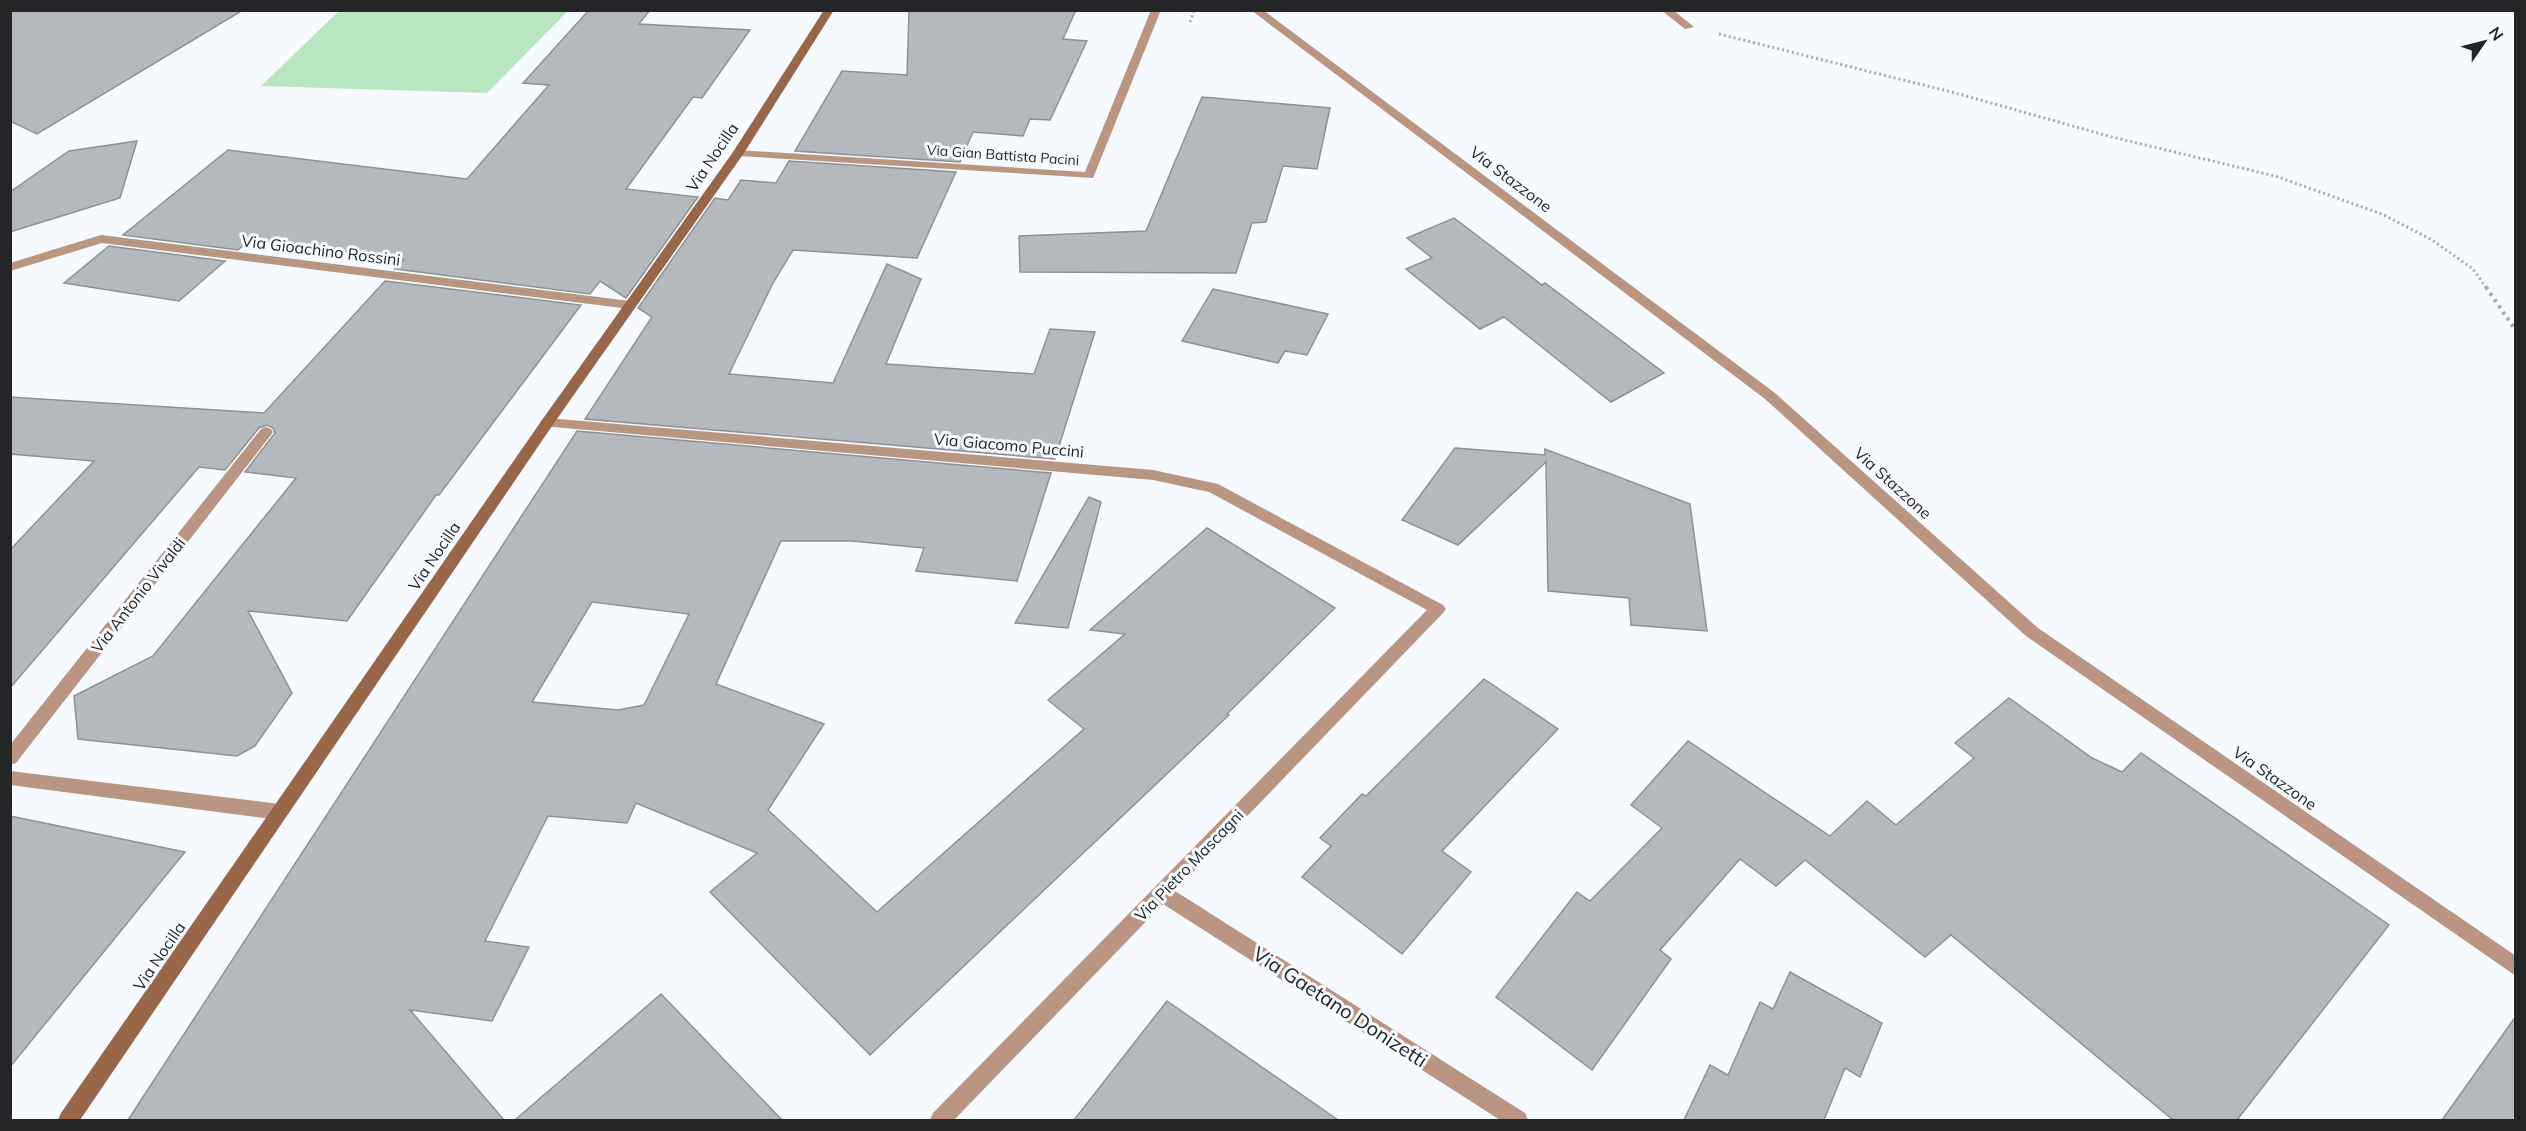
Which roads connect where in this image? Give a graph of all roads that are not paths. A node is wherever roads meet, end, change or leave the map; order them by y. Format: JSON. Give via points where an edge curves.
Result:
{"nodes":[{"id":1,"x":829,"y":10,"type":"edge"},
{"id":2,"x":1156,"y":10,"type":"edge"},
{"id":3,"x":1256,"y":10,"type":"edge"},
{"id":4,"x":1665,"y":10,"type":"edge"},
{"id":5,"x":1689,"y":27,"type":"road end"},
{"id":6,"x":738,"y":153,"type":"junction"},
{"id":7,"x":10,"y":267,"type":"edge"},
{"id":8,"x":630,"y":305,"type":"junction"},
{"id":9,"x":547,"y":423,"type":"junction"},
{"id":10,"x":266,"y":432,"type":"dead end"},
{"id":11,"x":1438,"y":609,"type":"joint"},
{"id":12,"x":10,"y":758,"type":"edge"},
{"id":13,"x":10,"y":778,"type":"edge"},
{"id":14,"x":280,"y":812,"type":"junction"},
{"id":15,"x":1162,"y":893,"type":"junction"},
{"id":16,"x":2516,"y":967,"type":"edge"},
{"id":17,"x":68,"y":1120,"type":"edge"},
{"id":18,"x":940,"y":1120,"type":"edge"},
{"id":19,"x":1518,"y":1120,"type":"edge"}],
"edges":[{"from":1,"to":6,"type":"street","name":"Via Nocilla"},
{"from":2,"to":6,"type":"street","name":"Via Gian Battista Pacini","via":[[1089,176]]},
{"from":3,"to":16,"type":"street","name":"Via Stazzone","via":[[1770,396],[2032,632]]},
{"from":4,"to":5,"type":"street"},
{"from":6,"to":8,"type":"street","name":"Via Nocilla"},
{"from":7,"to":8,"type":"street","name":"Via Gioachino Rossini","via":[[101,239]]},
{"from":8,"to":9,"type":"street","name":"Via Nocilla"},
{"from":9,"to":11,"type":"street","name":"Via Giacomo Puccini","via":[[1153,475],[1213,488]]},
{"from":9,"to":14,"type":"street","name":"Via Nocilla"},
{"from":10,"to":12,"type":"street","name":"Via Antonio Vivaldi"},
{"from":11,"to":15,"type":"street","name":"Via Pietro Mascagni"},
{"from":13,"to":14,"type":"street"},
{"from":14,"to":17,"type":"street","name":"Via Nocilla"},
{"from":15,"to":18,"type":"street","name":"Via Pietro Mascagni"},
{"from":15,"to":19,"type":"street","name":"Via Gaetano Donizetti"}]}
